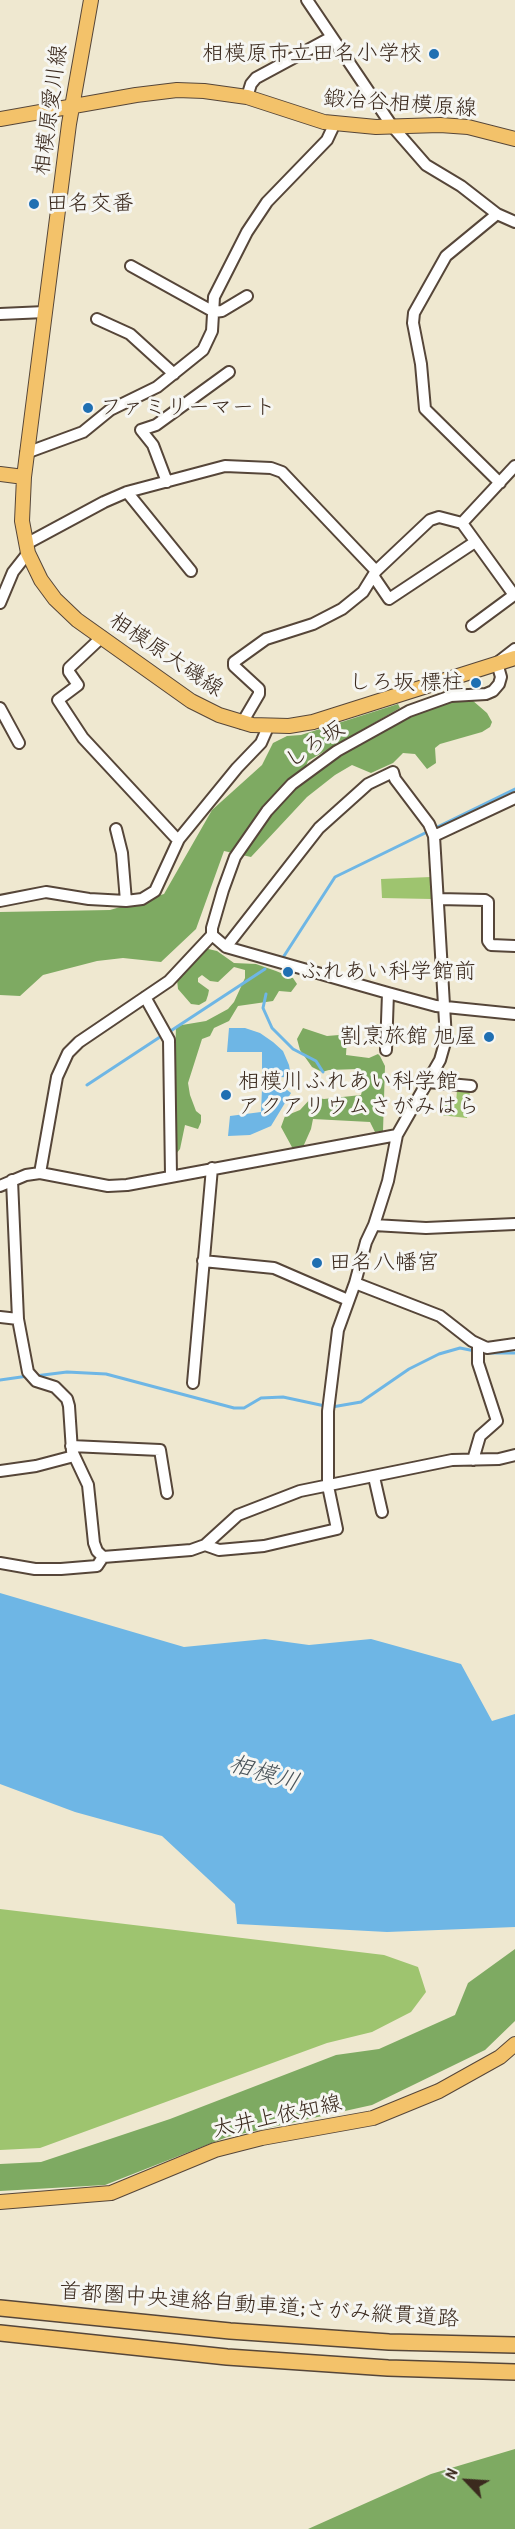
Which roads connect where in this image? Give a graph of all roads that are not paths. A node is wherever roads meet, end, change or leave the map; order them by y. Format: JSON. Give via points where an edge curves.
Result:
{"nodes":[{"id":1,"x":91,"y":0,"type":"edge"},
{"id":2,"x":307,"y":0,"type":"edge"},
{"id":3,"x":332,"y":37,"type":"junction"},
{"id":4,"x":247,"y":97,"type":"junction"},
{"id":5,"x":72,"y":105,"type":"junction"},
{"id":6,"x":0,"y":119,"type":"edge"},
{"id":7,"x":335,"y":123,"type":"junction"},
{"id":8,"x":392,"y":126,"type":"junction"},
{"id":9,"x":513,"y":136,"type":"edge"},
{"id":10,"x":497,"y":214,"type":"junction"},
{"id":11,"x":515,"y":222,"type":"edge"},
{"id":12,"x":131,"y":266,"type":"dead end"},
{"id":13,"x":247,"y":296,"type":"dead end"},
{"id":14,"x":45,"y":312,"type":"junction"},
{"id":15,"x":214,"y":312,"type":"junction"},
{"id":16,"x":0,"y":314,"type":"edge"},
{"id":17,"x":97,"y":319,"type":"dead end"},
{"id":18,"x":229,"y":372,"type":"dead end"},
{"id":19,"x":174,"y":374,"type":"junction"},
{"id":20,"x":26,"y":453,"type":"junction"},
{"id":21,"x":515,"y":466,"type":"edge"},
{"id":22,"x":0,"y":474,"type":"edge"},
{"id":23,"x":24,"y":477,"type":"junction"},
{"id":24,"x":167,"y":482,"type":"junction"},
{"id":25,"x":500,"y":483,"type":"junction"},
{"id":26,"x":128,"y":492,"type":"junction"},
{"id":27,"x":462,"y":523,"type":"junction"},
{"id":28,"x":475,"y":542,"type":"junction"},
{"id":29,"x":27,"y":548,"type":"junction"},
{"id":30,"x":191,"y":571,"type":"dead end"},
{"id":31,"x":375,"y":574,"type":"junction"},
{"id":32,"x":0,"y":603,"type":"edge"},
{"id":33,"x":472,"y":626,"type":"dead end"},
{"id":34,"x":102,"y":637,"type":"junction"},
{"id":35,"x":515,"y":649,"type":"edge"},
{"id":36,"x":515,"y":658,"type":"edge"},
{"id":37,"x":497,"y":663,"type":"junction"},
{"id":38,"x":0,"y":708,"type":"edge"},
{"id":39,"x":242,"y":723,"type":"junction"},
{"id":40,"x":268,"y":727,"type":"junction"},
{"id":41,"x":19,"y":743,"type":"dead end"},
{"id":42,"x":515,"y":798,"type":"edge"},
{"id":43,"x":116,"y":829,"type":"dead end"},
{"id":44,"x":434,"y":836,"type":"junction"},
{"id":45,"x":179,"y":839,"type":"junction"},
{"id":46,"x":438,"y":899,"type":"junction"},
{"id":47,"x":0,"y":901,"type":"edge"},
{"id":48,"x":126,"y":901,"type":"junction"},
{"id":49,"x":212,"y":935,"type":"junction"},
{"id":50,"x":515,"y":946,"type":"edge"},
{"id":51,"x":226,"y":947,"type":"junction"},
{"id":52,"x":388,"y":993,"type":"junction"},
{"id":53,"x":146,"y":997,"type":"junction"},
{"id":54,"x":444,"y":1006,"type":"junction"},
{"id":55,"x":515,"y":1014,"type":"edge"},
{"id":56,"x":386,"y":1050,"type":"dead end"},
{"id":57,"x":428,"y":1082,"type":"junction"},
{"id":58,"x":471,"y":1086,"type":"dead end"},
{"id":59,"x":397,"y":1135,"type":"junction"},
{"id":60,"x":212,"y":1168,"type":"junction"},
{"id":61,"x":40,"y":1173,"type":"junction"},
{"id":62,"x":171,"y":1175,"type":"junction"},
{"id":63,"x":12,"y":1180,"type":"junction"},
{"id":64,"x":0,"y":1185,"type":"edge"},
{"id":65,"x":515,"y":1224,"type":"edge"},
{"id":66,"x":374,"y":1225,"type":"junction"},
{"id":67,"x":203,"y":1261,"type":"junction"},
{"id":68,"x":356,"y":1283,"type":"junction"},
{"id":69,"x":348,"y":1300,"type":"junction"},
{"id":70,"x":0,"y":1317,"type":"edge"},
{"id":71,"x":18,"y":1318,"type":"junction"},
{"id":72,"x":515,"y":1344,"type":"edge"},
{"id":73,"x":478,"y":1350,"type":"junction"},
{"id":74,"x":193,"y":1383,"type":"dead end"},
{"id":75,"x":73,"y":1451,"type":"junction"},
{"id":76,"x":515,"y":1455,"type":"edge"},
{"id":77,"x":473,"y":1460,"type":"junction"},
{"id":78,"x":0,"y":1472,"type":"edge"},
{"id":79,"x":374,"y":1477,"type":"junction"},
{"id":80,"x":328,"y":1486,"type":"junction"},
{"id":81,"x":167,"y":1492,"type":"dead end"},
{"id":82,"x":382,"y":1512,"type":"dead end"},
{"id":83,"x":205,"y":1545,"type":"junction"},
{"id":84,"x":103,"y":1557,"type":"junction"},
{"id":85,"x":0,"y":1563,"type":"edge"},
{"id":86,"x":515,"y":2044,"type":"edge"},
{"id":87,"x":0,"y":2202,"type":"edge"},
{"id":88,"x":0,"y":2308,"type":"edge"},
{"id":89,"x":0,"y":2333,"type":"edge"},
{"id":90,"x":515,"y":2345,"type":"edge"},
{"id":91,"x":515,"y":2372,"type":"edge"}],
"edges":[{"from":1,"to":5,"type":"main road","name":"相模原愛川線"},
{"from":2,"to":3,"type":"street"},
{"from":3,"to":4,"type":"street","via":[[256,78]]},
{"from":3,"to":8,"type":"street"},
{"from":4,"to":5,"type":"main road","name":"鍛冶谷相模原線","via":[[177,90]]},
{"from":4,"to":7,"type":"main road","name":"鍛冶谷相模原線","via":[[304,117]]},
{"from":5,"to":6,"type":"main road","name":"鍛冶谷相模原線"},
{"from":5,"to":14,"type":"main road","name":"相模原愛川線"},
{"from":7,"to":8,"type":"main road","name":"鍛冶谷相模原線"},
{"from":7,"to":15,"type":"street","via":[[327,140],[267,202],[247,232],[214,297]]},
{"from":8,"to":9,"type":"main road","name":"鍛冶谷相模原線","via":[[468,127]]},
{"from":8,"to":10,"type":"street","via":[[426,165]]},
{"from":10,"to":11,"type":"street"},
{"from":10,"to":25,"type":"street","via":[[446,256],[412,323],[425,409]]},
{"from":12,"to":15,"type":"street"},
{"from":13,"to":15,"type":"street"},
{"from":14,"to":16,"type":"street"},
{"from":14,"to":20,"type":"main road","name":"相模原愛川線"},
{"from":15,"to":19,"type":"street","via":[[209,341]]},
{"from":17,"to":19,"type":"street","via":[[130,334]]},
{"from":18,"to":24,"type":"street","via":[[156,425],[141,430],[153,445]]},
{"from":19,"to":20,"type":"street","via":[[110,410],[83,432]]},
{"from":20,"to":23,"type":"main road","name":"相模原愛川線"},
{"from":21,"to":25,"type":"street"},
{"from":22,"to":23,"type":"main road"},
{"from":23,"to":29,"type":"main road","name":"相模原大磯線","via":[[22,521]]},
{"from":24,"to":26,"type":"street"},
{"from":24,"to":31,"type":"street","via":[[225,466],[278,469]]},
{"from":25,"to":27,"type":"street"},
{"from":26,"to":29,"type":"street"},
{"from":26,"to":30,"type":"street"},
{"from":27,"to":28,"type":"street"},
{"from":27,"to":31,"type":"street","via":[[439,517],[430,520]]},
{"from":28,"to":31,"type":"street","via":[[389,598]]},
{"from":28,"to":33,"type":"street","via":[[514,595]]},
{"from":29,"to":32,"type":"street"},
{"from":29,"to":34,"type":"main road","name":"相模原大磯線","via":[[41,580],[55,599]]},
{"from":31,"to":39,"type":"street","via":[[363,592],[342,609],[313,624],[266,639],[234,662],[259,689]]},
{"from":34,"to":39,"type":"main road","name":"相模原大磯線","via":[[191,701]]},
{"from":34,"to":45,"type":"street","via":[[69,668],[78,685],[58,700],[84,738]]},
{"from":35,"to":37,"type":"street"},
{"from":36,"to":37,"type":"main road","name":"相模原大磯線"},
{"from":37,"to":40,"type":"main road","name":"相模原大磯線","via":[[313,722]]},
{"from":37,"to":49,"type":"street","name":"しろ坂","via":[[501,677],[493,691],[450,696],[409,711],[337,751],[292,784],[267,811],[235,857]]},
{"from":38,"to":41,"type":"street"},
{"from":39,"to":40,"type":"main road","name":"相模原大磯線"},
{"from":40,"to":45,"type":"street","via":[[261,743]]},
{"from":42,"to":44,"type":"street"},
{"from":43,"to":48,"type":"street"},
{"from":44,"to":46,"type":"street"},
{"from":44,"to":51,"type":"street","via":[[393,772],[368,784],[319,828]]},
{"from":45,"to":48,"type":"street","via":[[154,891],[142,899]]},
{"from":46,"to":50,"type":"street","via":[[485,900],[488,941],[491,945]]},
{"from":46,"to":54,"type":"street"},
{"from":47,"to":48,"type":"street","via":[[46,892]]},
{"from":49,"to":51,"type":"street"},
{"from":49,"to":53,"type":"street","via":[[169,981]]},
{"from":51,"to":52,"type":"street"},
{"from":52,"to":54,"type":"street"},
{"from":52,"to":56,"type":"street"},
{"from":53,"to":61,"type":"street","via":[[79,1042],[63,1061]]},
{"from":53,"to":62,"type":"street","via":[[167,1034]]},
{"from":54,"to":55,"type":"street"},
{"from":54,"to":57,"type":"street","via":[[446,1039]]},
{"from":57,"to":58,"type":"street"},
{"from":57,"to":59,"type":"street"},
{"from":59,"to":60,"type":"street"},
{"from":59,"to":66,"type":"street"},
{"from":60,"to":62,"type":"street"},
{"from":60,"to":67,"type":"street"},
{"from":61,"to":62,"type":"street","via":[[108,1186]]},
{"from":61,"to":63,"type":"street"},
{"from":63,"to":64,"type":"street"},
{"from":63,"to":71,"type":"street"},
{"from":65,"to":66,"type":"street","via":[[426,1228]]},
{"from":66,"to":68,"type":"street"},
{"from":67,"to":69,"type":"street","via":[[274,1268]]},
{"from":67,"to":74,"type":"street"},
{"from":68,"to":69,"type":"street"},
{"from":68,"to":73,"type":"street","via":[[440,1316]]},
{"from":69,"to":80,"type":"street","via":[[338,1330],[329,1405]]},
{"from":70,"to":71,"type":"street"},
{"from":71,"to":75,"type":"street","via":[[28,1372],[36,1381],[55,1387],[67,1399]]},
{"from":72,"to":73,"type":"street"},
{"from":73,"to":77,"type":"street","via":[[497,1421],[480,1436]]},
{"from":75,"to":78,"type":"street","via":[[36,1466]]},
{"from":75,"to":81,"type":"street","via":[[160,1450]]},
{"from":75,"to":84,"type":"street","via":[[88,1485],[94,1543]]},
{"from":76,"to":77,"type":"street"},
{"from":77,"to":79,"type":"street","via":[[452,1460]]},
{"from":79,"to":80,"type":"street"},
{"from":79,"to":82,"type":"street"},
{"from":80,"to":83,"type":"street","via":[[300,1491],[238,1515]]},
{"from":80,"to":83,"type":"street","via":[[337,1529],[264,1546],[219,1550]]},
{"from":83,"to":84,"type":"street","via":[[191,1550]]},
{"from":84,"to":85,"type":"street","via":[[97,1566],[61,1569]]},
{"from":86,"to":87,"type":"main road","name":"太井上依知線","via":[[500,2057],[439,2091],[373,2118],[215,2150],[111,2193]]},
{"from":88,"to":90,"type":"highway","name":"首都圏中央連絡自動車道;さがみ縦貫道路","via":[[230,2331],[389,2342]]},
{"from":89,"to":91,"type":"highway","via":[[227,2357]]}]}
